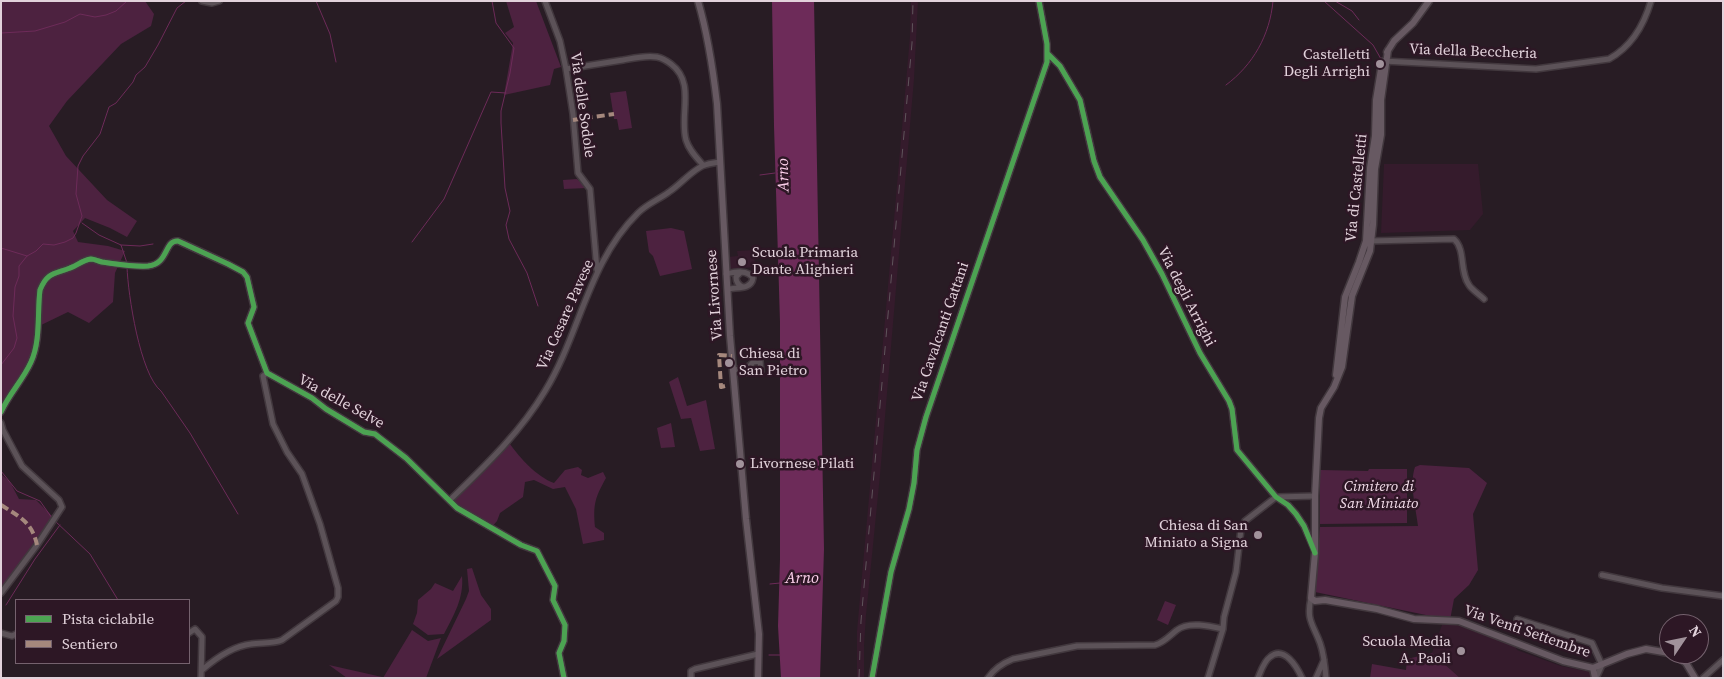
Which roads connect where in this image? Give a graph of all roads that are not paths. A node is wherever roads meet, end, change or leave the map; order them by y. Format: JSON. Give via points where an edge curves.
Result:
{"nodes":[{"id":1,"x":202,"y":1,"type":"edge"},
{"id":2,"x":218,"y":1,"type":"edge"},
{"id":3,"x":545,"y":1,"type":"edge"},
{"id":4,"x":698,"y":1,"type":"edge"},
{"id":5,"x":1039,"y":1,"type":"edge"},
{"id":6,"x":1430,"y":1,"type":"edge"},
{"id":7,"x":1651,"y":1,"type":"edge"},
{"id":8,"x":1048,"y":54,"type":"junction"},
{"id":9,"x":1384,"y":61,"type":"junction"},
{"id":10,"x":566,"y":69,"type":"junction"},
{"id":11,"x":720,"y":162,"type":"junction"},
{"id":12,"x":703,"y":165,"type":"junction"},
{"id":13,"x":1368,"y":241,"type":"junction"},
{"id":14,"x":597,"y":271,"type":"junction"},
{"id":15,"x":743,"y":272,"type":"junction"},
{"id":16,"x":726,"y":274,"type":"junction"},
{"id":17,"x":746,"y":287,"type":"junction"},
{"id":18,"x":728,"y":289,"type":"junction"},
{"id":19,"x":1484,"y":299,"type":"dead end"},
{"id":20,"x":744,"y":369,"type":"dead end"},
{"id":21,"x":733,"y":370,"type":"junction"},
{"id":22,"x":267,"y":373,"type":"junction"},
{"id":23,"x":1,"y":412,"type":"edge"},
{"id":24,"x":1,"y":423,"type":"edge"},
{"id":25,"x":1316,"y":496,"type":"junction"},
{"id":26,"x":1276,"y":497,"type":"junction"},
{"id":27,"x":450,"y":500,"type":"junction"},
{"id":28,"x":1315,"y":553,"type":"junction"},
{"id":29,"x":1602,"y":575,"type":"dead end"},
{"id":30,"x":1,"y":593,"type":"edge"},
{"id":31,"x":1311,"y":595,"type":"junction"},
{"id":32,"x":1723,"y":596,"type":"edge"},
{"id":33,"x":1518,"y":619,"type":"dead end"},
{"id":34,"x":1223,"y":629,"type":"junction"},
{"id":35,"x":190,"y":632,"type":"edge"},
{"id":36,"x":1,"y":633,"type":"edge"},
{"id":37,"x":15,"y":634,"type":"edge"},
{"id":38,"x":1659,"y":651,"type":"edge"},
{"id":39,"x":758,"y":654,"type":"junction"},
{"id":40,"x":1324,"y":660,"type":"junction"},
{"id":41,"x":1723,"y":660,"type":"edge"},
{"id":42,"x":1687,"y":664,"type":"edge"},
{"id":43,"x":1602,"y":665,"type":"junction"},
{"id":44,"x":1593,"y":668,"type":"junction"},
{"id":45,"x":202,"y":670,"type":"junction"},
{"id":46,"x":201,"y":678,"type":"edge"},
{"id":47,"x":564,"y":678,"type":"edge"},
{"id":48,"x":690,"y":678,"type":"edge"},
{"id":49,"x":758,"y":678,"type":"edge"},
{"id":50,"x":872,"y":678,"type":"edge"},
{"id":51,"x":988,"y":678,"type":"edge"},
{"id":52,"x":1208,"y":678,"type":"edge"},
{"id":53,"x":1258,"y":678,"type":"edge"},
{"id":54,"x":1302,"y":678,"type":"edge"},
{"id":55,"x":1316,"y":678,"type":"edge"},
{"id":56,"x":1326,"y":678,"type":"edge"},
{"id":57,"x":1596,"y":678,"type":"edge"},
{"id":58,"x":1695,"y":678,"type":"edge"},
{"id":59,"x":1703,"y":678,"type":"edge"}],
"edges":[{"from":1,"to":2,"type":"street"},
{"from":3,"to":10,"type":"street","name":"Via delle Sodole","via":[[560,41]]},
{"from":4,"to":11,"type":"main road","name":"Via Livornese","via":[[714,72]]},
{"from":5,"to":8,"type":"street","name":"Via Cavalcanti Cattani"},
{"from":6,"to":9,"type":"main road","name":"Via di Castelletti","via":[[1388,50]]},
{"from":7,"to":9,"type":"street","name":"Via della Beccheria","via":[[1633,39],[1609,59],[1536,69]]},
{"from":8,"to":26,"type":"street","name":"Via degli Arrighi","via":[[1060,66],[1080,100],[1100,177],[1143,240],[1200,353],[1229,401],[1237,450]]},
{"from":8,"to":50,"type":"street","name":"Via Cavalcanti Cattani","via":[[1042,80],[926,416],[917,450],[909,509],[891,572]]},
{"from":9,"to":13,"type":"main road","name":"Via di Castelletti","via":[[1376,100]]},
{"from":10,"to":12,"type":"street","via":[[643,57],[667,61],[675,67],[686,88],[686,141]]},
{"from":10,"to":14,"type":"street","name":"Via delle Sodole","via":[[578,173],[590,189]]},
{"from":11,"to":12,"type":"street","name":"Via Cesare Pavese"},
{"from":11,"to":16,"type":"main road","name":"Via Livornese"},
{"from":12,"to":14,"type":"street","name":"Via Cesare Pavese","via":[[637,214],[612,245]]},
{"from":13,"to":19,"type":"street","via":[[1454,239],[1459,243],[1468,285]]},
{"from":13,"to":25,"type":"main road","name":"Via di Castelletti","via":[[1367,262],[1352,296],[1342,367],[1321,408]]},
{"from":14,"to":27,"type":"street","name":"Via Cesare Pavese","via":[[561,364],[544,393],[495,457]]},
{"from":15,"to":16,"type":"street"},
{"from":15,"to":17,"type":"street","via":[[753,278],[752,284]]},
{"from":15,"to":17,"type":"street","via":[[737,275],[736,281]]},
{"from":16,"to":18,"type":"main road","name":"Via Livornese"},
{"from":17,"to":18,"type":"street"},
{"from":18,"to":21,"type":"main road","name":"Via Livornese"},
{"from":20,"to":21,"type":"street"},
{"from":21,"to":39,"type":"main road","name":"Via Livornese","via":[[754,577]]},
{"from":22,"to":23,"type":"street","via":[[248,323],[254,307],[247,277],[228,264],[173,241],[160,262],[149,266],[92,259],[48,277],[40,290],[34,356]]},
{"from":22,"to":27,"type":"street","name":"Via delle Selve","via":[[364,432],[375,434]]},
{"from":22,"to":45,"type":"street","via":[[263,376],[273,424],[286,452],[302,474],[320,524],[338,597],[282,640],[238,647]]},
{"from":24,"to":30,"type":"street","via":[[22,466],[59,500],[62,507]]},
{"from":25,"to":26,"type":"street"},
{"from":25,"to":28,"type":"main road","name":"Via di Castelletti"},
{"from":26,"to":28,"type":"street","name":"Via degli Arrighi","via":[[1296,514]]},
{"from":26,"to":34,"type":"street","via":[[1245,521],[1241,530],[1236,572]]},
{"from":27,"to":47,"type":"street","name":"Via delle Selve","via":[[468,516],[540,555],[555,586],[553,600],[565,625],[559,653]]},
{"from":28,"to":31,"type":"main road","name":"Via di Castelletti"},
{"from":29,"to":32,"type":"street","via":[[1662,588]]},
{"from":31,"to":40,"type":"street","via":[[1310,620]]},
{"from":31,"to":44,"type":"main road","name":"Via Venti Settembre","via":[[1414,619],[1459,621],[1563,661]]},
{"from":33,"to":43,"type":"street","name":"Via Venti Settembre","via":[[1589,641]]},
{"from":34,"to":51,"type":"street","via":[[1185,626],[1164,642],[1154,645],[1078,646],[1012,659]]},
{"from":34,"to":52,"type":"street"},
{"from":35,"to":45,"type":"street","via":[[195,629],[202,637]]},
{"from":36,"to":37,"type":"street"},
{"from":38,"to":43,"type":"main road","name":"Via Venti Settembre","via":[[1646,649]]},
{"from":39,"to":48,"type":"street","via":[[695,669],[691,671]]},
{"from":39,"to":49,"type":"main road","name":"Via Livornese"},
{"from":40,"to":55,"type":"street"},
{"from":40,"to":56,"type":"street"},
{"from":41,"to":59,"type":"street"},
{"from":42,"to":58,"type":"main road"},
{"from":43,"to":44,"type":"main road","name":"Via Venti Settembre"},
{"from":43,"to":57,"type":"street"},
{"from":44,"to":57,"type":"main road"},
{"from":45,"to":46,"type":"street"},
{"from":53,"to":54,"type":"street","via":[[1269,657],[1282,654],[1294,664]]}]}
